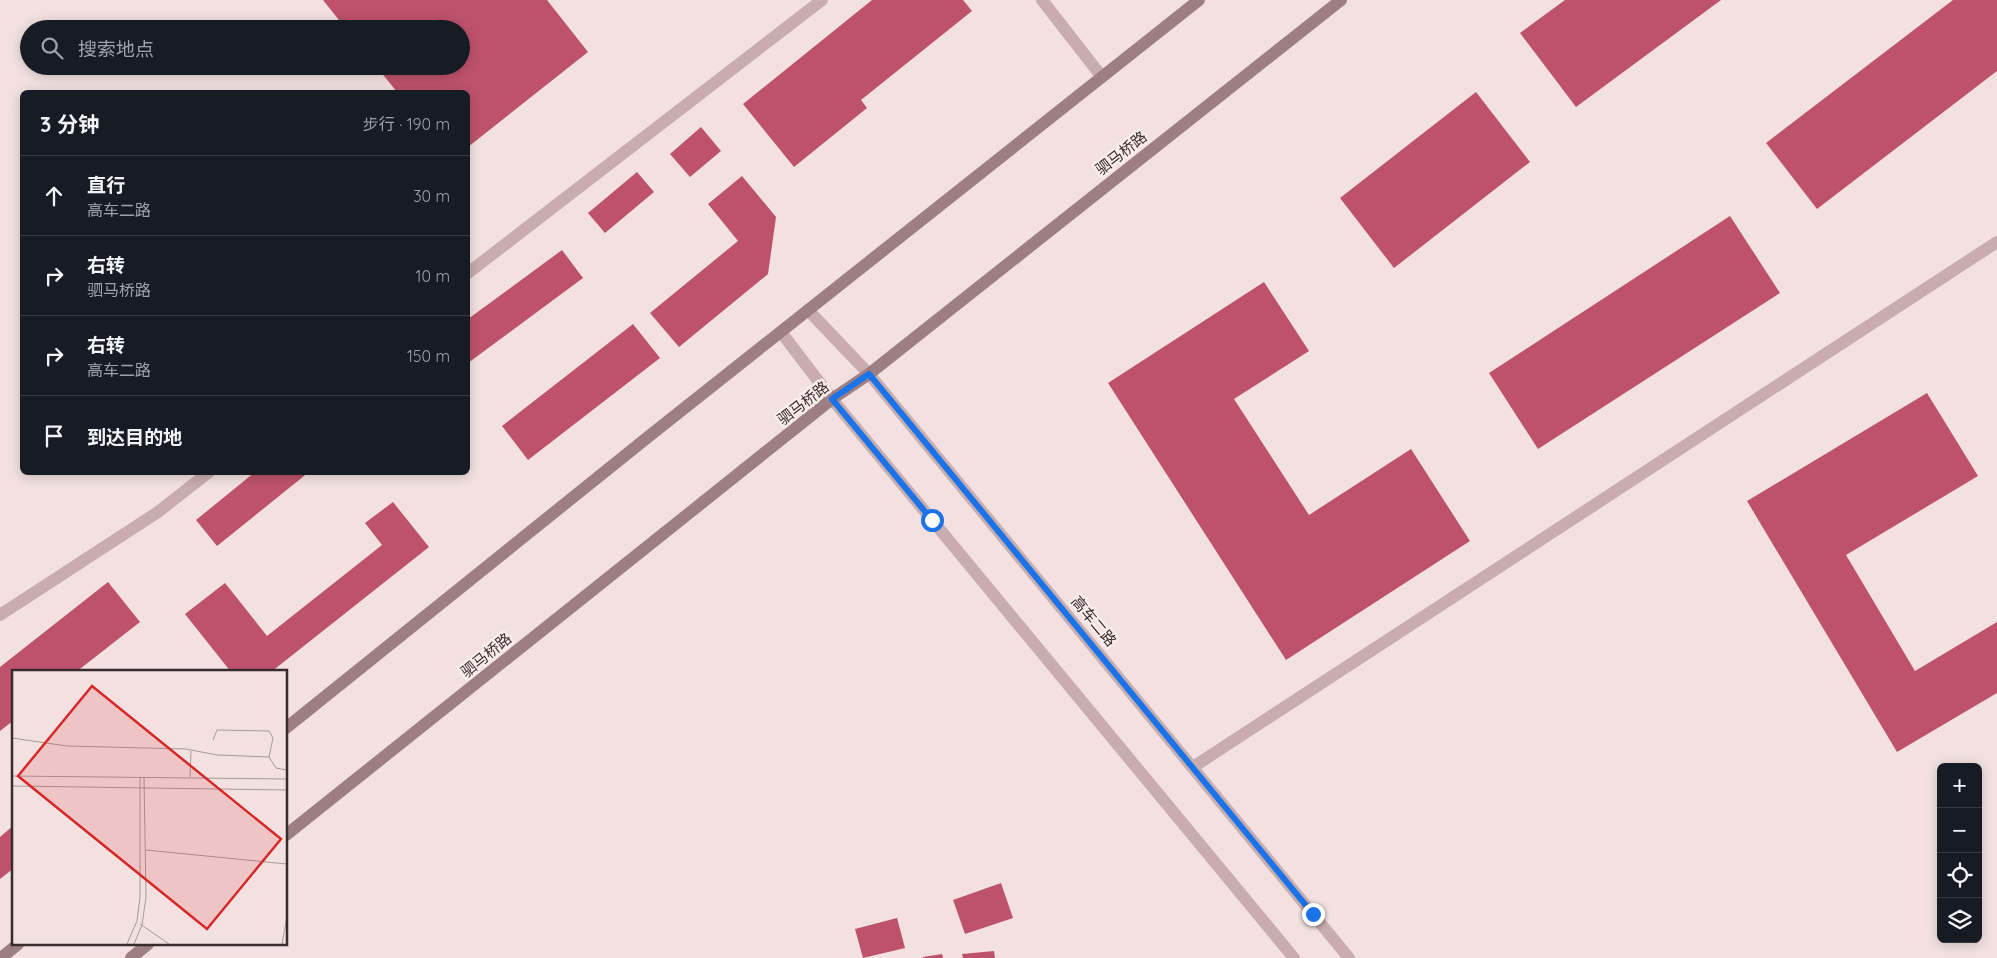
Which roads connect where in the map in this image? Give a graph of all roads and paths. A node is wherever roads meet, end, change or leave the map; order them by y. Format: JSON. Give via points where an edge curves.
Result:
{"nodes":[{"id":1,"x":822,"y":0,"type":"edge"},
{"id":2,"x":1042,"y":0,"type":"edge"},
{"id":3,"x":1199,"y":0,"type":"edge"},
{"id":4,"x":1341,"y":0,"type":"edge"},
{"id":5,"x":1102,"y":77,"type":"junction"},
{"id":6,"x":1997,"y":242,"type":"edge"},
{"id":7,"x":470,"y":271,"type":"edge"},
{"id":8,"x":808,"y":310,"type":"junction"},
{"id":9,"x":781,"y":332,"type":"junction"},
{"id":10,"x":869,"y":374,"type":"junction"},
{"id":11,"x":832,"y":399,"type":"junction"},
{"id":12,"x":205,"y":475,"type":"edge"},
{"id":13,"x":0,"y":615,"type":"edge"},
{"id":14,"x":288,"y":726,"type":"edge"},
{"id":15,"x":1193,"y":767,"type":"junction"},
{"id":16,"x":288,"y":833,"type":"edge"},
{"id":17,"x":15,"y":946,"type":"edge"},
{"id":18,"x":146,"y":946,"type":"edge"},
{"id":19,"x":0,"y":958,"type":"edge"},
{"id":20,"x":131,"y":958,"type":"edge"},
{"id":21,"x":1294,"y":958,"type":"edge"},
{"id":22,"x":1349,"y":958,"type":"edge"}],
"edges":[{"from":1,"to":7,"type":"street"},
{"from":2,"to":5,"type":"street"},
{"from":3,"to":5,"type":"main road"},
{"from":4,"to":10,"type":"main road","name":"驷马桥路"},
{"from":5,"to":8,"type":"main road"},
{"from":6,"to":15,"type":"street"},
{"from":8,"to":9,"type":"main road"},
{"from":8,"to":10,"type":"street","name":"高车二路"},
{"from":9,"to":11,"type":"street"},
{"from":9,"to":14,"type":"main road"},
{"from":10,"to":11,"type":"main road","name":"驷马桥路"},
{"from":10,"to":15,"type":"street","name":"高车二路"},
{"from":11,"to":16,"type":"main road","name":"驷马桥路"},
{"from":11,"to":21,"type":"street"},
{"from":12,"to":13,"type":"street","via":[[158,512]]},
{"from":15,"to":22,"type":"street","name":"高车二路"},
{"from":17,"to":19,"type":"main road"},
{"from":18,"to":20,"type":"main road"}]}
